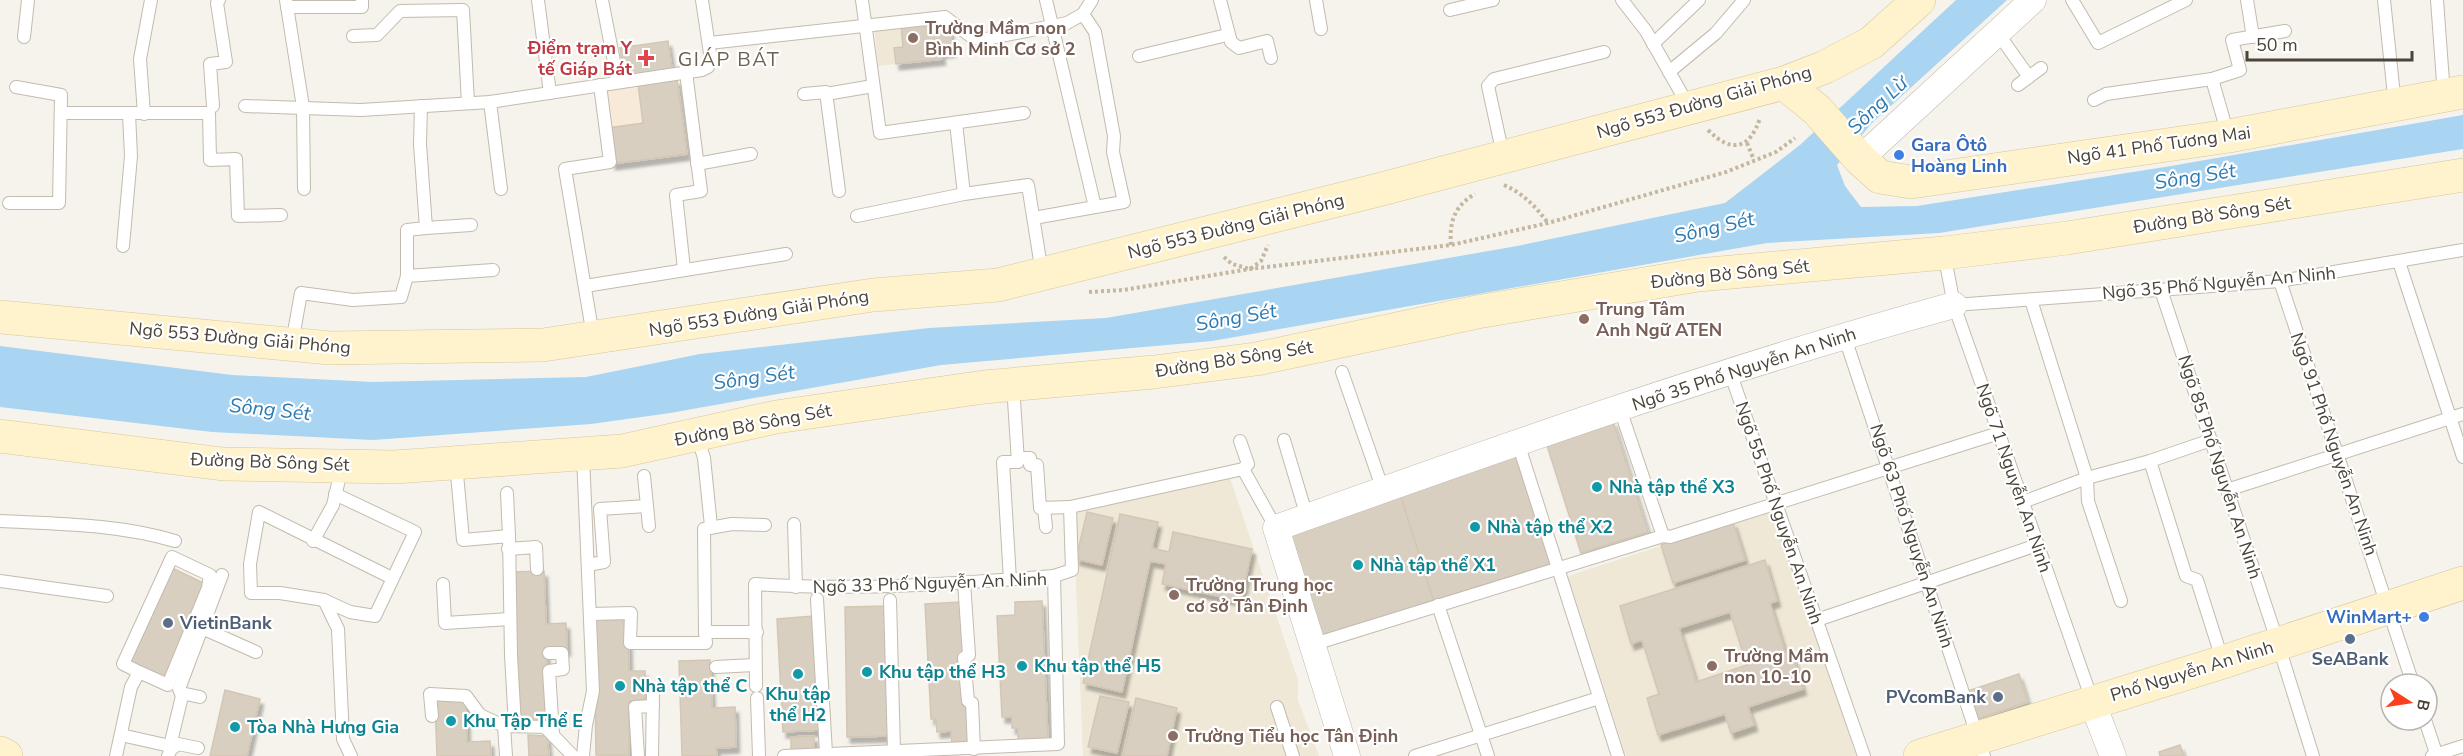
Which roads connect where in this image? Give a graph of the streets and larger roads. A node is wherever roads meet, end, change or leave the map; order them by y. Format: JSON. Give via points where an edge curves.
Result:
{"nodes":[{"id":1,"x":1919,"y":0,"type":"edge"},
{"id":2,"x":2033,"y":0,"type":"edge"},
{"id":3,"x":1784,"y":83,"type":"junction"},
{"id":4,"x":2453,"y":94,"type":"edge"},
{"id":5,"x":1860,"y":159,"type":"junction"},
{"id":6,"x":2463,"y":175,"type":"edge"},
{"id":7,"x":1954,"y":305,"type":"road end"},
{"id":8,"x":0,"y":317,"type":"edge"},
{"id":9,"x":0,"y":435,"type":"edge"},
{"id":10,"x":2463,"y":583,"type":"edge"},
{"id":11,"x":2092,"y":702,"type":"junction"},
{"id":12,"x":1981,"y":747,"type":"edge"},
{"id":13,"x":0,"y":753,"type":"edge"},
{"id":14,"x":6,"y":756,"type":"edge"},
{"id":15,"x":1347,"y":756,"type":"edge"},
{"id":16,"x":1920,"y":756,"type":"edge"},
{"id":17,"x":2113,"y":756,"type":"edge"}],
"edges":[{"from":1,"to":3,"type":"street","name":"Ngõ 553 Đường Giải Phóng","via":[[1871,43],[1826,68]]},
{"from":2,"to":5,"type":"street"},
{"from":3,"to":5,"type":"street","name":"Ngõ 41 Phố Tương Mai","via":[[1817,110]]},
{"from":3,"to":8,"type":"street","name":"Ngõ 553 Đường Giải Phóng","via":[[1697,117],[1502,170],[998,285],[873,295],[543,345],[330,348]]},
{"from":4,"to":5,"type":"street","name":"Ngõ 41 Phố Tương Mai","via":[[2229,136],[1911,182],[1880,177]]},
{"from":6,"to":9,"type":"street","name":"Đường Bờ Sông Sét","via":[[2067,238],[1698,275],[1477,312],[1256,358],[776,417],[622,451],[395,467],[338,480]]},
{"from":7,"to":15,"type":"street","name":"Ngõ 35 Phố Nguyễn An Ninh","via":[[1730,372],[1276,528]]},
{"from":10,"to":11,"type":"street","name":"Phố Nguyễn An Ninh"},
{"from":11,"to":12,"type":"street","name":"Phố Nguyễn An Ninh"},
{"from":11,"to":17,"type":"street"},
{"from":12,"to":16,"type":"street","name":"Phố Nguyễn An Ninh"},
{"from":13,"to":14,"type":"street"}]}
